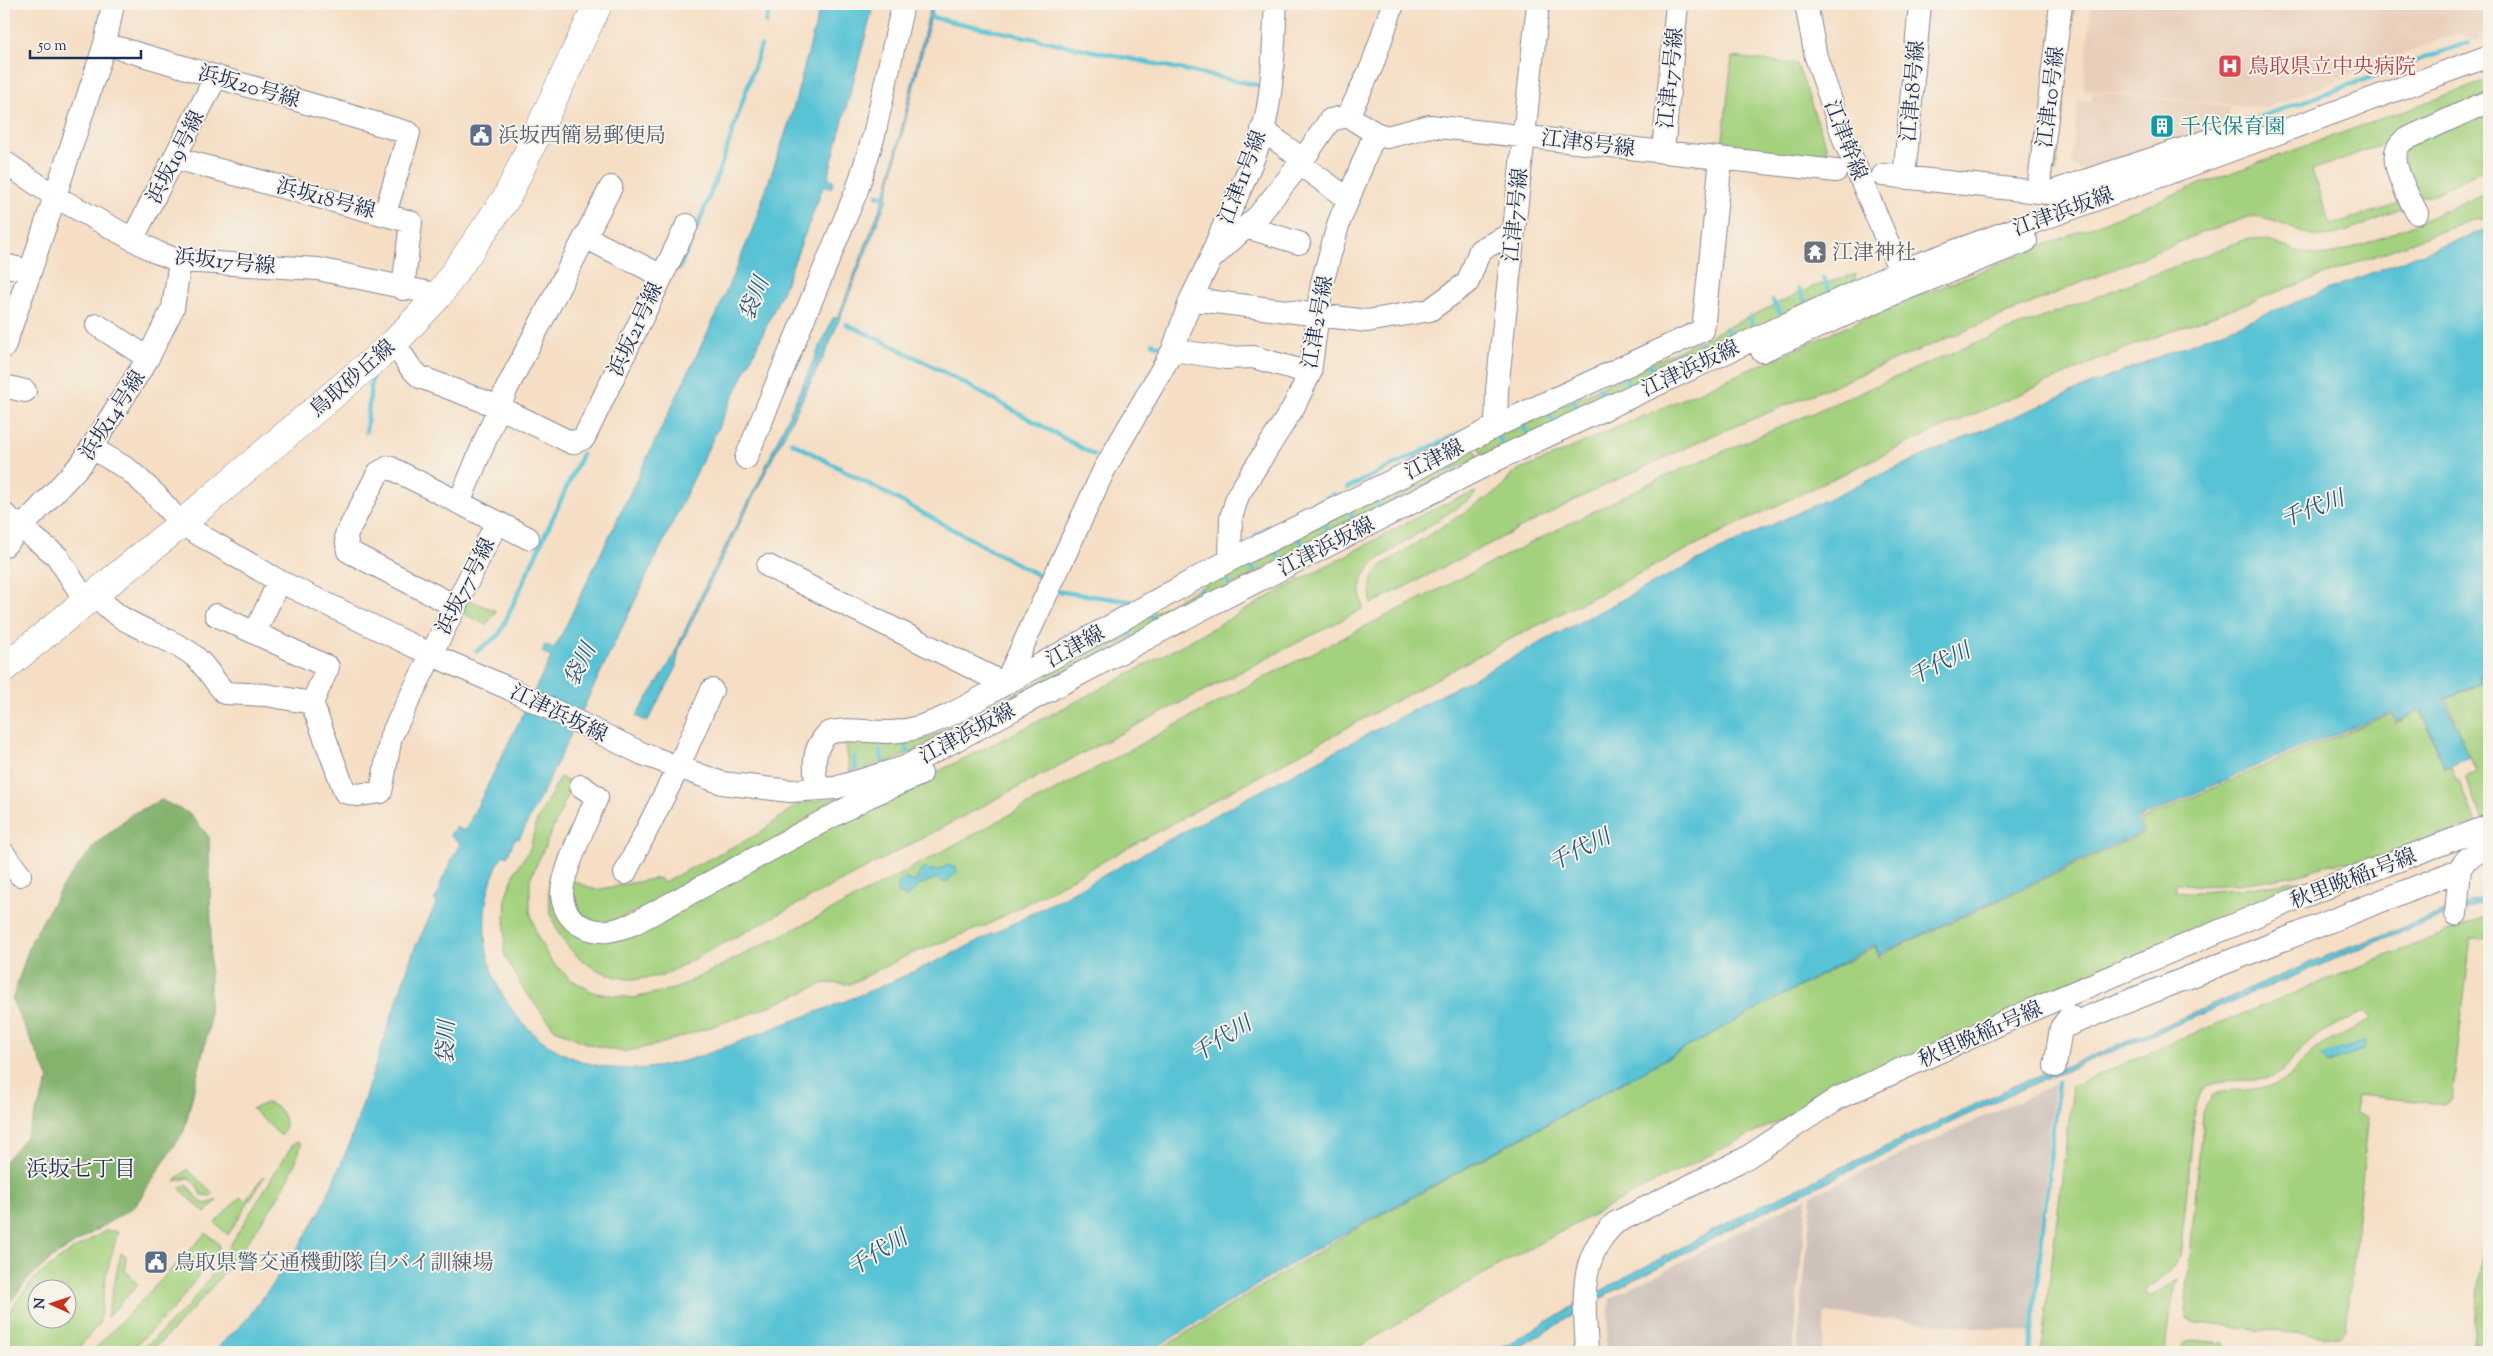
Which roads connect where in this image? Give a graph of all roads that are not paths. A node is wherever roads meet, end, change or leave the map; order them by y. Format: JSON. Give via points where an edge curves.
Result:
{"nodes":[{"id":1,"x":112,"y":4,"type":"edge"},
{"id":2,"x":598,"y":4,"type":"edge"},
{"id":3,"x":903,"y":4,"type":"edge"},
{"id":4,"x":1276,"y":4,"type":"edge"},
{"id":5,"x":1393,"y":4,"type":"edge"},
{"id":6,"x":1538,"y":4,"type":"edge"},
{"id":7,"x":1677,"y":4,"type":"edge"},
{"id":8,"x":1806,"y":4,"type":"edge"},
{"id":9,"x":1920,"y":4,"type":"edge"},
{"id":10,"x":2061,"y":4,"type":"edge"},
{"id":11,"x":105,"y":44,"type":"junction"},
{"id":12,"x":2489,"y":56,"type":"edge"},
{"id":13,"x":2489,"y":70,"type":"edge"},
{"id":14,"x":216,"y":76,"type":"junction"},
{"id":15,"x":2489,"y":102,"type":"edge"},
{"id":16,"x":1348,"y":116,"type":"junction"},
{"id":17,"x":1262,"y":129,"type":"junction"},
{"id":18,"x":2283,"y":130,"type":"junction"},
{"id":19,"x":1375,"y":133,"type":"junction"},
{"id":20,"x":1524,"y":134,"type":"junction"},
{"id":21,"x":1663,"y":152,"type":"junction"},
{"id":22,"x":175,"y":158,"type":"junction"},
{"id":23,"x":1721,"y":159,"type":"junction"},
{"id":24,"x":4,"y":162,"type":"edge"},
{"id":25,"x":1302,"y":162,"type":"junction"},
{"id":26,"x":1836,"y":171,"type":"dead end"},
{"id":27,"x":611,"y":187,"type":"dead end"},
{"id":28,"x":2038,"y":191,"type":"junction"},
{"id":29,"x":56,"y":197,"type":"junction"},
{"id":30,"x":1348,"y":199,"type":"junction"},
{"id":31,"x":2417,"y":213,"type":"dead end"},
{"id":32,"x":384,"y":214,"type":"junction"},
{"id":33,"x":687,"y":225,"type":"dead end"},
{"id":34,"x":1246,"y":227,"type":"junction"},
{"id":35,"x":1513,"y":233,"type":"junction"},
{"id":36,"x":585,"y":237,"type":"junction"},
{"id":37,"x":133,"y":238,"type":"junction"},
{"id":38,"x":1299,"y":243,"type":"dead end"},
{"id":39,"x":1210,"y":260,"type":"junction"},
{"id":40,"x":180,"y":261,"type":"junction"},
{"id":41,"x":4,"y":265,"type":"edge"},
{"id":42,"x":1900,"y":271,"type":"junction"},
{"id":43,"x":29,"y":276,"type":"junction"},
{"id":44,"x":662,"y":276,"type":"junction"},
{"id":45,"x":403,"y":288,"type":"junction"},
{"id":46,"x":439,"y":295,"type":"junction"},
{"id":47,"x":1191,"y":300,"type":"junction"},
{"id":48,"x":1318,"y":316,"type":"junction"},
{"id":49,"x":8,"y":325,"type":"edge"},
{"id":50,"x":97,"y":325,"type":"dead end"},
{"id":51,"x":394,"y":343,"type":"junction"},
{"id":52,"x":4,"y":347,"type":"edge"},
{"id":53,"x":1173,"y":350,"type":"junction"},
{"id":54,"x":148,"y":358,"type":"junction"},
{"id":55,"x":1310,"y":373,"type":"junction"},
{"id":56,"x":499,"y":407,"type":"junction"},
{"id":57,"x":1496,"y":426,"type":"junction"},
{"id":58,"x":92,"y":448,"type":"junction"},
{"id":59,"x":746,"y":458,"type":"dead end"},
{"id":60,"x":459,"y":503,"type":"junction"},
{"id":61,"x":13,"y":520,"type":"edge"},
{"id":62,"x":497,"y":522,"type":"junction"},
{"id":63,"x":181,"y":524,"type":"junction"},
{"id":64,"x":528,"y":538,"type":"dead end"},
{"id":65,"x":4,"y":546,"type":"edge"},
{"id":66,"x":1230,"y":560,"type":"junction"},
{"id":67,"x":768,"y":566,"type":"dead end"},
{"id":68,"x":279,"y":581,"type":"junction"},
{"id":69,"x":90,"y":596,"type":"junction"},
{"id":70,"x":455,"y":606,"type":"junction"},
{"id":71,"x":216,"y":615,"type":"dead end"},
{"id":72,"x":255,"y":633,"type":"junction"},
{"id":73,"x":430,"y":654,"type":"junction"},
{"id":74,"x":4,"y":668,"type":"edge"},
{"id":75,"x":1006,"y":684,"type":"junction"},
{"id":76,"x":712,"y":690,"type":"dead end"},
{"id":77,"x":312,"y":703,"type":"junction"},
{"id":78,"x":678,"y":768,"type":"junction"},
{"id":79,"x":581,"y":786,"type":"dead end"},
{"id":80,"x":817,"y":789,"type":"junction"},
{"id":81,"x":2489,"y":826,"type":"edge"},
{"id":82,"x":2489,"y":846,"type":"edge"},
{"id":83,"x":4,"y":854,"type":"edge"},
{"id":84,"x":2460,"y":870,"type":"junction"},
{"id":85,"x":625,"y":873,"type":"dead end"},
{"id":86,"x":20,"y":875,"type":"dead end"},
{"id":87,"x":2456,"y":914,"type":"dead end"},
{"id":88,"x":2105,"y":979,"type":"junction"},
{"id":89,"x":2061,"y":1028,"type":"junction"},
{"id":90,"x":2056,"y":1066,"type":"dead end"},
{"id":91,"x":1587,"y":1352,"type":"edge"}],
"edges":[{"from":1,"to":11,"type":"street"},
{"from":2,"to":46,"type":"main road","name":"鳥取砂丘線","via":[[507,197]]},
{"from":3,"to":59,"type":"street","via":[[874,135],[856,190]]},
{"from":4,"to":17,"type":"street","name":"江津11号線","via":[[1270,85]]},
{"from":5,"to":16,"type":"street","via":[[1372,66]]},
{"from":6,"to":20,"type":"street","name":"江津7号線"},
{"from":7,"to":21,"type":"street","name":"江津17号線"},
{"from":8,"to":42,"type":"street","name":"江津幹線","via":[[1816,57],[1845,142]]},
{"from":9,"to":28,"type":"street","name":"江津18号線","via":[[1894,176]]},
{"from":10,"to":28,"type":"street","name":"江津10号線"},
{"from":11,"to":14,"type":"street","name":"浜坂20号線"},
{"from":11,"to":29,"type":"street"},
{"from":12,"to":18,"type":"street","name":"江津浜坂線"},
{"from":13,"to":79,"type":"street","via":[[2118,204],[1914,285],[1546,448],[925,772],[868,797],[633,924],[610,933],[591,931],[575,923],[566,912],[562,894],[597,797]]},
{"from":14,"to":22,"type":"street","name":"浜坂19号線"},
{"from":14,"to":32,"type":"street","name":"浜坂20号線","via":[[409,133]]},
{"from":15,"to":31,"type":"street","via":[[2404,140],[2396,150],[2396,162],[2404,186]]},
{"from":16,"to":19,"type":"street","name":"江津8号線"},
{"from":16,"to":25,"type":"street","name":"江津線","via":[[1330,120]]},
{"from":17,"to":25,"type":"street"},
{"from":17,"to":39,"type":"street","name":"江津11号線","via":[[1245,180]]},
{"from":18,"to":28,"type":"street","via":[[2265,122],[2068,187]]},
{"from":18,"to":42,"type":"street","name":"江津浜坂線"},
{"from":19,"to":20,"type":"street","name":"江津8号線","via":[[1387,137],[1430,126]]},
{"from":19,"to":30,"type":"street","name":"江津2号線"},
{"from":20,"to":21,"type":"street","name":"江津8号線"},
{"from":20,"to":35,"type":"street","name":"江津7号線"},
{"from":21,"to":23,"type":"street","name":"江津8号線"},
{"from":22,"to":32,"type":"street","name":"浜坂18号線"},
{"from":22,"to":37,"type":"street","name":"浜坂19号線"},
{"from":23,"to":26,"type":"street","name":"江津8号線"},
{"from":23,"to":57,"type":"street","name":"江津線","via":[[1703,330]]},
{"from":24,"to":29,"type":"street","name":"浜坂17号線"},
{"from":25,"to":30,"type":"street"},
{"from":25,"to":34,"type":"street","name":"江津線"},
{"from":27,"to":36,"type":"street"},
{"from":29,"to":37,"type":"street","name":"浜坂17号線"},
{"from":29,"to":43,"type":"street"},
{"from":30,"to":48,"type":"street","name":"江津2号線","via":[[1322,283]]},
{"from":32,"to":45,"type":"street","name":"浜坂18号線","via":[[411,222]]},
{"from":33,"to":44,"type":"street"},
{"from":34,"to":38,"type":"street"},
{"from":34,"to":39,"type":"street","name":"江津線"},
{"from":35,"to":48,"type":"street","via":[[1480,250],[1468,282],[1430,310],[1367,321]]},
{"from":35,"to":57,"type":"street","name":"江津7号線"},
{"from":36,"to":44,"type":"street","name":"浜坂21号線"},
{"from":36,"to":56,"type":"street"},
{"from":37,"to":40,"type":"street","name":"浜坂17号線"},
{"from":39,"to":47,"type":"street","name":"江津線"},
{"from":40,"to":45,"type":"street","name":"浜坂17号線","via":[[318,269]]},
{"from":40,"to":54,"type":"street","name":"浜坂14号線","via":[[173,308]]},
{"from":41,"to":43,"type":"street","via":[[25,270]]},
{"from":42,"to":80,"type":"street","name":"江津浜坂線","via":[[1504,456],[1202,609],[904,767],[835,788]]},
{"from":43,"to":49,"type":"street"},
{"from":44,"to":56,"type":"street","name":"浜坂21号線","via":[[584,438],[572,442]]},
{"from":45,"to":46,"type":"street","name":"浜坂17号線"},
{"from":46,"to":51,"type":"main road","name":"鳥取砂丘線"},
{"from":47,"to":48,"type":"street"},
{"from":47,"to":53,"type":"street","name":"江津線"},
{"from":48,"to":55,"type":"street","name":"江津2号線"},
{"from":49,"to":52,"type":"street"},
{"from":50,"to":54,"type":"street"},
{"from":51,"to":56,"type":"street","name":"浜坂21号線","via":[[420,377]]},
{"from":51,"to":63,"type":"main road","name":"鳥取砂丘線"},
{"from":53,"to":55,"type":"street","via":[[1226,358],[1253,357]]},
{"from":53,"to":75,"type":"street","name":"江津線","via":[[1104,470]]},
{"from":54,"to":58,"type":"street","name":"浜坂14号線"},
{"from":55,"to":66,"type":"street","name":"江津2号線","via":[[1293,408],[1238,495],[1231,518]]},
{"from":56,"to":60,"type":"street"},
{"from":57,"to":66,"type":"street","name":"江津線"},
{"from":58,"to":61,"type":"street","name":"浜坂14号線","via":[[82,463]]},
{"from":58,"to":63,"type":"street","name":"江津浜坂線","via":[[129,470]]},
{"from":60,"to":62,"type":"street"},
{"from":60,"to":70,"type":"street","via":[[389,467],[378,474],[346,535],[348,551]]},
{"from":61,"to":65,"type":"street","name":"浜坂14号線"},
{"from":61,"to":69,"type":"street","via":[[57,556]]},
{"from":62,"to":64,"type":"street","name":"浜坂77号線"},
{"from":62,"to":70,"type":"street","name":"浜坂77号線"},
{"from":63,"to":68,"type":"street","name":"江津浜坂線"},
{"from":63,"to":69,"type":"main road","name":"鳥取砂丘線"},
{"from":66,"to":75,"type":"street","name":"江津線"},
{"from":67,"to":75,"type":"street"},
{"from":68,"to":72,"type":"street"},
{"from":68,"to":73,"type":"street","name":"江津浜坂線"},
{"from":69,"to":74,"type":"main road","name":"鳥取砂丘線"},
{"from":69,"to":77,"type":"street","via":[[117,616],[187,651],[204,664],[225,693],[266,695]]},
{"from":70,"to":73,"type":"street","name":"浜坂77号線"},
{"from":71,"to":72,"type":"street"},
{"from":72,"to":77,"type":"street","via":[[328,667]]},
{"from":73,"to":77,"type":"street","name":"浜坂77号線","via":[[391,736],[381,792],[357,795],[345,792]]},
{"from":73,"to":78,"type":"street","name":"江津浜坂線","via":[[510,688]]},
{"from":75,"to":80,"type":"street","via":[[919,727],[887,732],[852,729],[828,733],[816,751]]},
{"from":76,"to":78,"type":"street"},
{"from":78,"to":80,"type":"street","name":"江津浜坂線","via":[[722,783],[758,789]]},
{"from":78,"to":85,"type":"street"},
{"from":81,"to":88,"type":"street","name":"秋里晩稲1号線","via":[[2291,901]]},
{"from":82,"to":84,"type":"street","via":[[2466,859]]},
{"from":83,"to":86,"type":"street"},
{"from":84,"to":87,"type":"street"},
{"from":84,"to":89,"type":"street"},
{"from":88,"to":89,"type":"street"},
{"from":88,"to":91,"type":"street","name":"秋里晩稲1号線","via":[[1838,1098],[1746,1158],[1615,1222],[1602,1235],[1589,1266],[1585,1304]]},
{"from":89,"to":90,"type":"street"}]}
